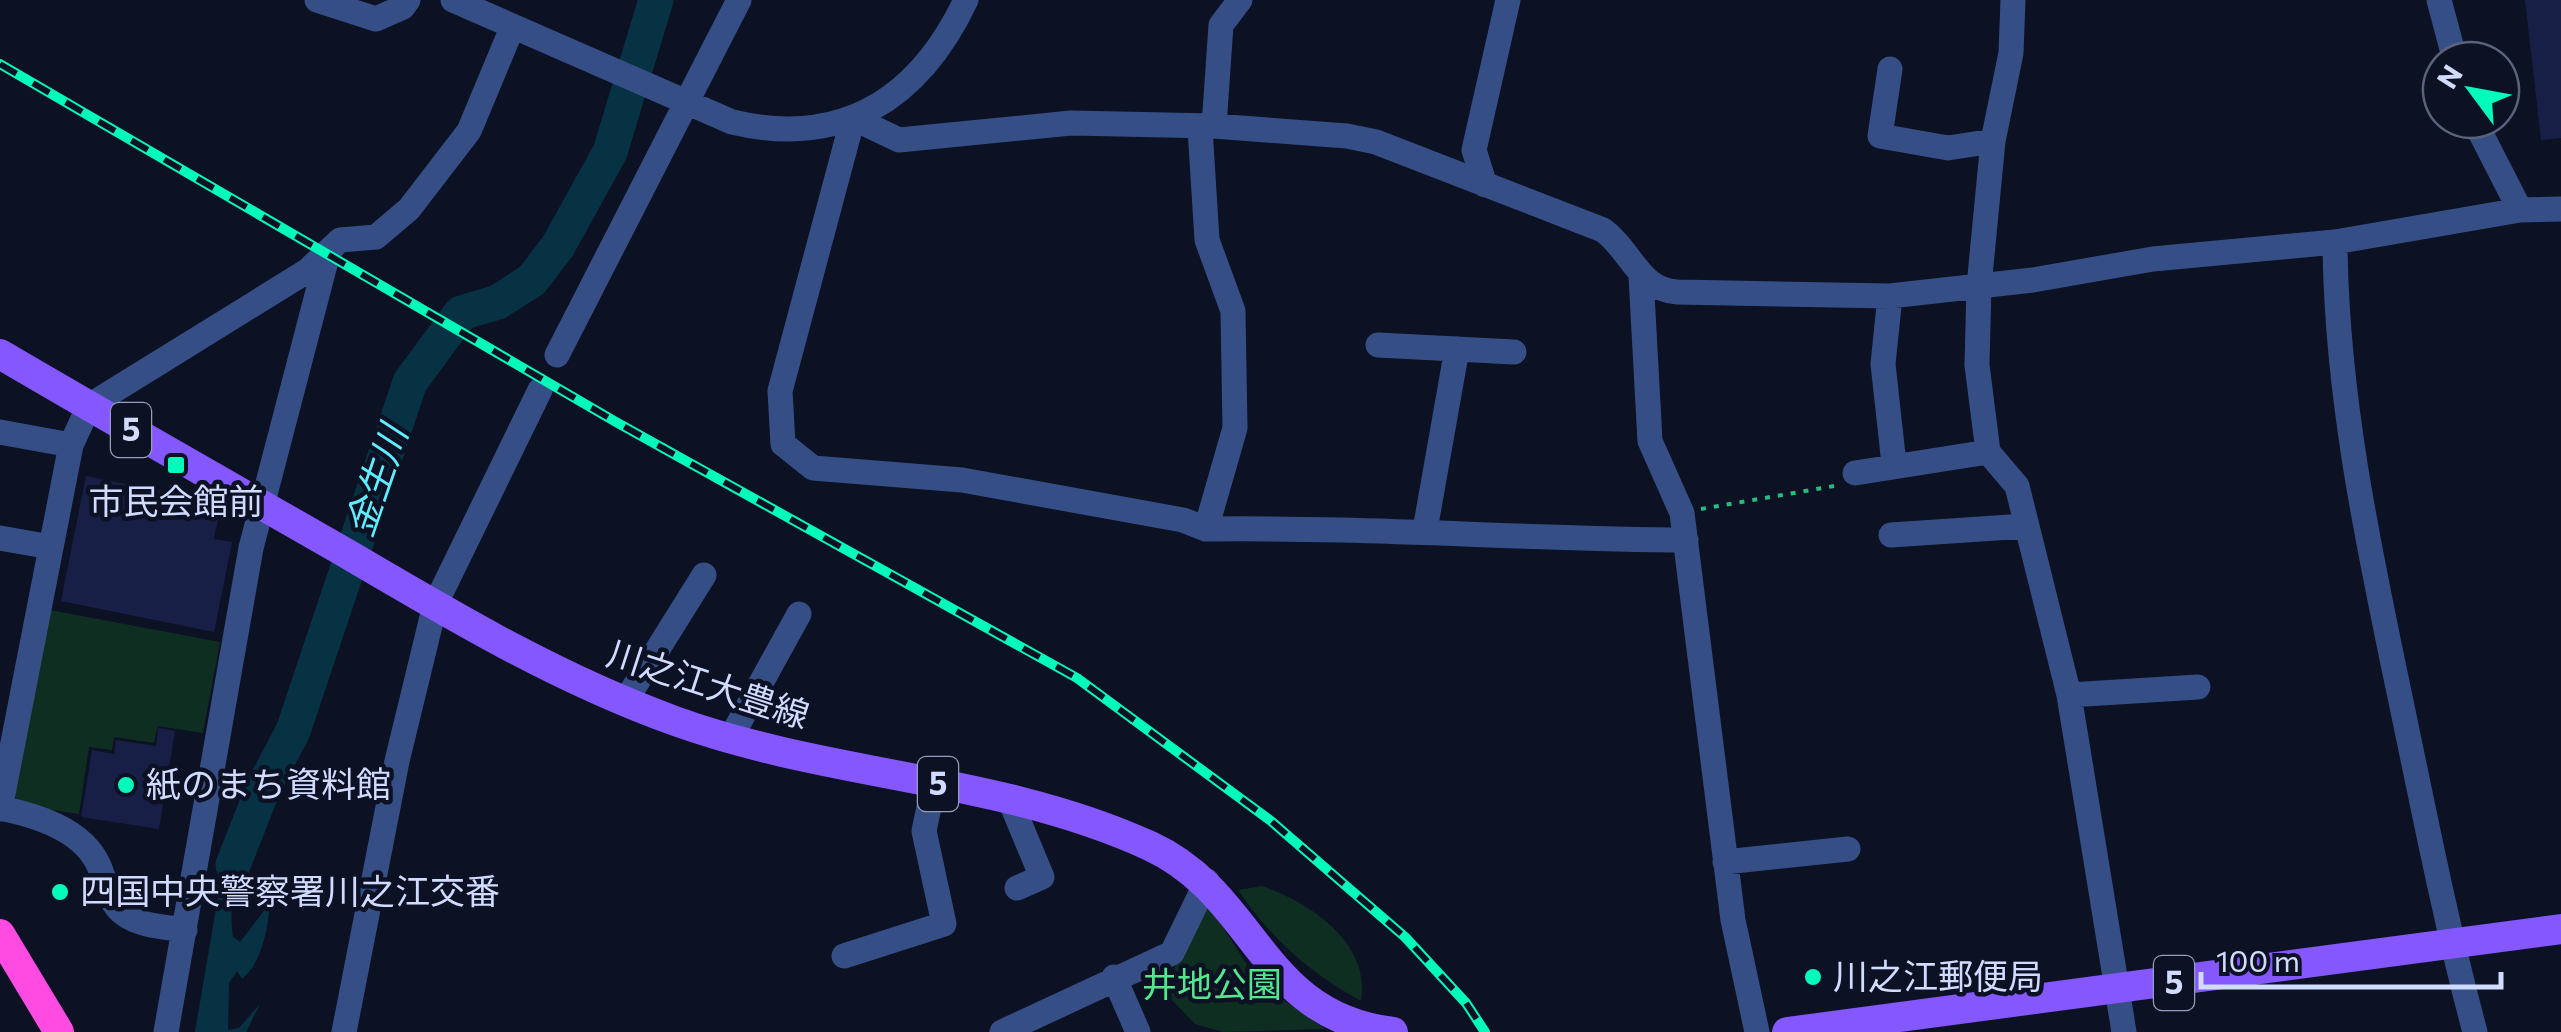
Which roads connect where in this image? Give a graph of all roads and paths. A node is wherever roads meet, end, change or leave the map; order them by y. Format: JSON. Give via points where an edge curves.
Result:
{"nodes":[{"id":1,"x":317,"y":0,"type":"edge"},
{"id":2,"x":408,"y":0,"type":"edge"},
{"id":3,"x":453,"y":0,"type":"edge"},
{"id":4,"x":740,"y":0,"type":"edge"},
{"id":5,"x":966,"y":0,"type":"edge"},
{"id":6,"x":1240,"y":0,"type":"edge"},
{"id":7,"x":1508,"y":0,"type":"edge"},
{"id":8,"x":2014,"y":0,"type":"edge"},
{"id":9,"x":2439,"y":0,"type":"edge"},
{"id":10,"x":512,"y":28,"type":"junction"},
{"id":11,"x":2450,"y":40,"type":"edge"},
{"id":12,"x":1890,"y":68,"type":"dead end"},
{"id":13,"x":681,"y":101,"type":"junction"},
{"id":14,"x":853,"y":118,"type":"junction"},
{"id":15,"x":1207,"y":127,"type":"junction"},
{"id":16,"x":2484,"y":140,"type":"edge"},
{"id":17,"x":1993,"y":141,"type":"junction"},
{"id":18,"x":1485,"y":185,"type":"junction"},
{"id":19,"x":2561,"y":209,"type":"edge"},
{"id":20,"x":2520,"y":210,"type":"junction"},
{"id":21,"x":2336,"y":242,"type":"junction"},
{"id":22,"x":328,"y":252,"type":"junction"},
{"id":23,"x":1641,"y":276,"type":"junction"},
{"id":24,"x":1979,"y":286,"type":"junction"},
{"id":25,"x":1890,"y":296,"type":"junction"},
{"id":26,"x":1378,"y":345,"type":"dead end"},
{"id":27,"x":1457,"y":349,"type":"junction"},
{"id":28,"x":1514,"y":352,"type":"dead end"},
{"id":29,"x":0,"y":354,"type":"edge"},
{"id":30,"x":557,"y":355,"type":"dead end"},
{"id":31,"x":540,"y":390,"type":"dead end"},
{"id":32,"x":89,"y":406,"type":"junction"},
{"id":33,"x":0,"y":432,"type":"edge"},
{"id":34,"x":71,"y":445,"type":"junction"},
{"id":35,"x":1988,"y":452,"type":"junction"},
{"id":36,"x":1894,"y":464,"type":"junction"},
{"id":37,"x":1855,"y":473,"type":"joint"},
{"id":38,"x":263,"y":506,"type":"junction"},
{"id":39,"x":1682,"y":512,"type":"junction"},
{"id":40,"x":2025,"y":526,"type":"junction"},
{"id":41,"x":1206,"y":529,"type":"junction"},
{"id":42,"x":1425,"y":530,"type":"junction"},
{"id":43,"x":1891,"y":535,"type":"dead end"},
{"id":44,"x":0,"y":538,"type":"edge"},
{"id":45,"x":1686,"y":540,"type":"junction"},
{"id":46,"x":51,"y":548,"type":"junction"},
{"id":47,"x":704,"y":575,"type":"dead end"},
{"id":48,"x":435,"y":605,"type":"junction"},
{"id":49,"x":799,"y":614,"type":"dead end"},
{"id":50,"x":2198,"y":686,"type":"dead end"},
{"id":51,"x":2069,"y":695,"type":"junction"},
{"id":52,"x":624,"y":702,"type":"junction"},
{"id":53,"x":730,"y":739,"type":"junction"},
{"id":54,"x":934,"y":783,"type":"junction"},
{"id":55,"x":1009,"y":798,"type":"junction"},
{"id":56,"x":0,"y":809,"type":"edge"},
{"id":57,"x":1848,"y":849,"type":"dead end"},
{"id":58,"x":1725,"y":862,"type":"junction"},
{"id":59,"x":1207,"y":881,"type":"junction"},
{"id":60,"x":1017,"y":888,"type":"dead end"},
{"id":61,"x":2561,"y":929,"type":"edge"},
{"id":62,"x":184,"y":930,"type":"junction"},
{"id":63,"x":0,"y":934,"type":"edge"},
{"id":64,"x":2452,"y":946,"type":"junction"},
{"id":65,"x":844,"y":956,"type":"dead end"},
{"id":66,"x":1114,"y":977,"type":"junction"},
{"id":67,"x":2116,"y":991,"type":"junction"},
{"id":68,"x":1379,"y":1031,"type":"edge"},
{"id":69,"x":59,"y":1032,"type":"edge"},
{"id":70,"x":166,"y":1032,"type":"edge"},
{"id":71,"x":344,"y":1032,"type":"edge"},
{"id":72,"x":1002,"y":1032,"type":"edge"},
{"id":73,"x":1138,"y":1032,"type":"edge"},
{"id":74,"x":1757,"y":1032,"type":"edge"},
{"id":75,"x":1787,"y":1032,"type":"edge"},
{"id":76,"x":2124,"y":1032,"type":"edge"},
{"id":77,"x":2476,"y":1032,"type":"edge"}],
"edges":[{"from":1,"to":2,"type":"street","via":[[376,20]]},
{"from":3,"to":10,"type":"street"},
{"from":4,"to":13,"type":"street"},
{"from":5,"to":14,"type":"street","via":[[926,69]]},
{"from":6,"to":15,"type":"street","via":[[1220,25]]},
{"from":7,"to":18,"type":"street","via":[[1474,150]]},
{"from":8,"to":17,"type":"street"},
{"from":9,"to":11,"type":"street"},
{"from":10,"to":13,"type":"street"},
{"from":10,"to":22,"type":"street","via":[[469,131],[409,210],[376,237],[340,240]]},
{"from":12,"to":17,"type":"street","via":[[1880,136],[1948,148]]},
{"from":13,"to":14,"type":"street","via":[[774,132]]},
{"from":13,"to":30,"type":"street"},
{"from":14,"to":15,"type":"street","via":[[899,140],[1071,124]]},
{"from":14,"to":41,"type":"street","via":[[780,392],[783,444],[813,468],[962,480]]},
{"from":15,"to":18,"type":"street","via":[[1376,142]]},
{"from":15,"to":41,"type":"street","via":[[1206,240],[1233,310],[1235,428]]},
{"from":16,"to":20,"type":"street"},
{"from":17,"to":24,"type":"street"},
{"from":18,"to":23,"type":"street","via":[[1603,230]]},
{"from":19,"to":20,"type":"street"},
{"from":20,"to":21,"type":"street"},
{"from":21,"to":24,"type":"street","via":[[2154,259]]},
{"from":21,"to":64,"type":"street","via":[[2336,312],[2361,509]]},
{"from":22,"to":32,"type":"street","via":[[308,271]]},
{"from":22,"to":38,"type":"street"},
{"from":23,"to":25,"type":"street","via":[[1658,291]]},
{"from":23,"to":39,"type":"street","via":[[1650,441]]},
{"from":24,"to":25,"type":"street"},
{"from":24,"to":35,"type":"street","via":[[1978,365]]},
{"from":25,"to":36,"type":"street","via":[[1883,364]]},
{"from":26,"to":27,"type":"street"},
{"from":27,"to":28,"type":"street"},
{"from":27,"to":42,"type":"street"},
{"from":29,"to":32,"type":"main road","name":"川之江大豊線","number":"5"},
{"from":31,"to":48,"type":"street"},
{"from":32,"to":34,"type":"street"},
{"from":32,"to":38,"type":"main road","name":"川之江大豊線","number":"5"},
{"from":33,"to":34,"type":"street"},
{"from":34,"to":46,"type":"street"},
{"from":35,"to":36,"type":"street"},
{"from":35,"to":40,"type":"street","via":[[2017,486]]},
{"from":36,"to":37,"type":"street"},
{"from":37,"to":39,"type":"path","via":[[1844,484]]},
{"from":38,"to":48,"type":"main road","name":"川之江大豊線","number":"5"},
{"from":38,"to":62,"type":"street","via":[[250,548]]},
{"from":39,"to":45,"type":"street"},
{"from":40,"to":43,"type":"street"},
{"from":40,"to":51,"type":"street"},
{"from":41,"to":42,"type":"street"},
{"from":42,"to":45,"type":"street"},
{"from":44,"to":46,"type":"street"},
{"from":45,"to":58,"type":"street"},
{"from":46,"to":56,"type":"street"},
{"from":47,"to":52,"type":"street"},
{"from":48,"to":52,"type":"main road","name":"川之江大豊線","number":"5"},
{"from":48,"to":71,"type":"street"},
{"from":49,"to":53,"type":"street"},
{"from":50,"to":51,"type":"street"},
{"from":51,"to":67,"type":"street"},
{"from":52,"to":53,"type":"main road","name":"川之江大豊線","number":"5"},
{"from":53,"to":54,"type":"main road","name":"川之江大豊線","number":"5"},
{"from":54,"to":55,"type":"main road","name":"川之江大豊線","number":"5"},
{"from":54,"to":65,"type":"street","via":[[924,831],[944,924]]},
{"from":55,"to":59,"type":"main road","name":"川之江大豊線","number":"5","via":[[1146,844]]},
{"from":55,"to":60,"type":"street","via":[[1042,877]]},
{"from":56,"to":62,"type":"street","via":[[39,816],[84,848],[123,914]]},
{"from":57,"to":58,"type":"street"},
{"from":58,"to":74,"type":"street"},
{"from":59,"to":66,"type":"street","via":[[1172,953]]},
{"from":59,"to":68,"type":"main road","name":"川之江大豊線","number":"5","via":[[1289,987],[1314,1005]]},
{"from":61,"to":64,"type":"main road","number":"5"},
{"from":62,"to":70,"type":"street"},
{"from":63,"to":69,"type":"highway"},
{"from":64,"to":67,"type":"main road","number":"5"},
{"from":64,"to":77,"type":"street"},
{"from":66,"to":72,"type":"street"},
{"from":66,"to":73,"type":"street"},
{"from":67,"to":75,"type":"main road","number":"5"},
{"from":67,"to":76,"type":"street"}]}
